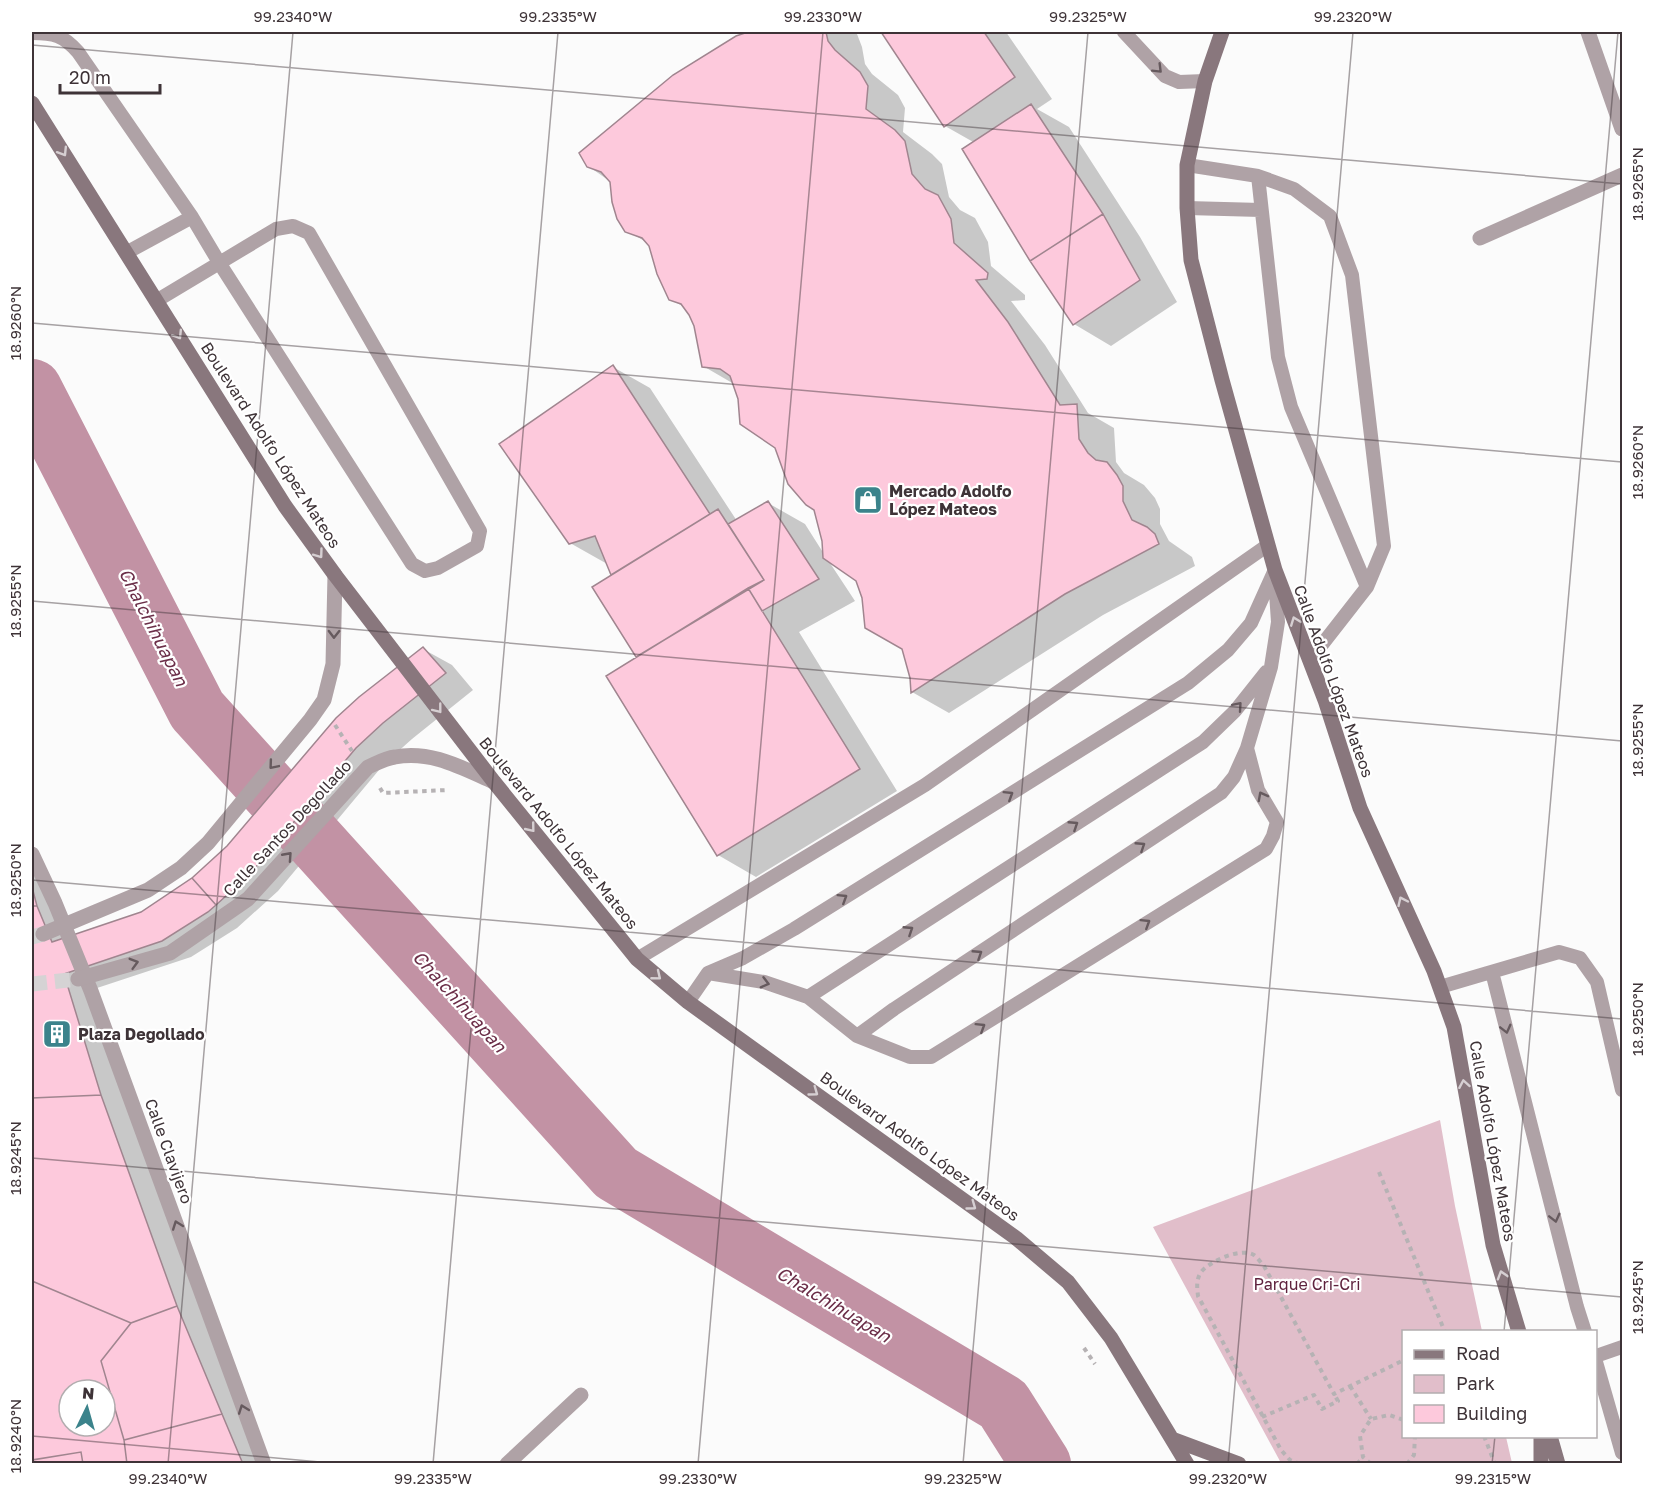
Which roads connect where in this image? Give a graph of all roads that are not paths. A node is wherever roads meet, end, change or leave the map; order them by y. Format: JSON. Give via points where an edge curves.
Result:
{"nodes":[{"id":1,"x":1124,"y":32,"type":"edge"},
{"id":2,"x":1222,"y":32,"type":"edge"},
{"id":3,"x":1588,"y":32,"type":"edge"},
{"id":4,"x":32,"y":33,"type":"edge"},
{"id":5,"x":1205,"y":81,"type":"junction"},
{"id":6,"x":32,"y":103,"type":"edge"},
{"id":7,"x":1623,"y":129,"type":"edge"},
{"id":8,"x":1186,"y":165,"type":"junction"},
{"id":9,"x":1623,"y":175,"type":"edge"},
{"id":10,"x":1258,"y":176,"type":"junction"},
{"id":11,"x":1187,"y":208,"type":"junction"},
{"id":12,"x":1262,"y":210,"type":"junction"},
{"id":13,"x":192,"y":218,"type":"junction"},
{"id":14,"x":1480,"y":238,"type":"dead end"},
{"id":15,"x":126,"y":253,"type":"junction"},
{"id":16,"x":220,"y":264,"type":"junction"},
{"id":17,"x":156,"y":301,"type":"junction"},
{"id":18,"x":1268,"y":545,"type":"junction"},
{"id":19,"x":1275,"y":570,"type":"junction"},
{"id":20,"x":335,"y":575,"type":"junction"},
{"id":21,"x":1367,"y":587,"type":"junction"},
{"id":22,"x":1310,"y":660,"type":"junction"},
{"id":23,"x":1271,"y":667,"type":"junction"},
{"id":24,"x":1247,"y":748,"type":"junction"},
{"id":25,"x":494,"y":782,"type":"junction"},
{"id":26,"x":32,"y":855,"type":"edge"},
{"id":27,"x":43,"y":934,"type":"tunnel mouth"},
{"id":28,"x":637,"y":959,"type":"junction"},
{"id":29,"x":1492,"y":972,"type":"junction"},
{"id":30,"x":708,"y":973,"type":"junction"},
{"id":31,"x":78,"y":979,"type":"tunnel mouth"},
{"id":32,"x":1440,"y":987,"type":"junction"},
{"id":33,"x":807,"y":997,"type":"junction"},
{"id":34,"x":688,"y":1002,"type":"junction"},
{"id":35,"x":857,"y":1036,"type":"junction"},
{"id":36,"x":1623,"y":1090,"type":"edge"},
{"id":37,"x":1518,"y":1330,"type":"edge"},
{"id":38,"x":1585,"y":1330,"type":"edge"},
{"id":39,"x":1623,"y":1347,"type":"edge"},
{"id":40,"x":1597,"y":1356,"type":"edge"},
{"id":41,"x":1597,"y":1365,"type":"edge"},
{"id":42,"x":581,"y":1395,"type":"dead end"},
{"id":43,"x":1541,"y":1438,"type":"edge"},
{"id":44,"x":1550,"y":1438,"type":"edge"},
{"id":45,"x":1172,"y":1439,"type":"junction"},
{"id":46,"x":1623,"y":1453,"type":"edge"},
{"id":47,"x":264,"y":1464,"type":"edge"},
{"id":48,"x":507,"y":1464,"type":"edge"},
{"id":49,"x":1187,"y":1464,"type":"edge"},
{"id":50,"x":1239,"y":1464,"type":"edge"},
{"id":51,"x":1541,"y":1464,"type":"edge"},
{"id":52,"x":1558,"y":1464,"type":"edge"}],
"edges":[{"from":1,"to":5,"type":"lane","one_way":true,"via":[[1165,76],[1179,82]]},
{"from":2,"to":5,"type":"main road","name":"Calle Adolfo López Mateos"},
{"from":3,"to":7,"type":"street"},
{"from":4,"to":13,"type":"lane","via":[[50,33],[67,39]]},
{"from":5,"to":8,"type":"main road","name":"Calle Adolfo López Mateos"},
{"from":6,"to":15,"type":"main road","name":"Boulevard Adolfo López Mateos","one_way":true},
{"from":8,"to":10,"type":"lane"},
{"from":8,"to":11,"type":"main road","name":"Calle Adolfo López Mateos"},
{"from":9,"to":14,"type":"street"},
{"from":10,"to":12,"type":"lane"},
{"from":10,"to":21,"type":"lane","via":[[1294,189],[1330,216],[1352,275],[1384,546]]},
{"from":11,"to":12,"type":"lane"},
{"from":11,"to":18,"type":"main road","name":"Calle Adolfo López Mateos","via":[[1191,260]]},
{"from":12,"to":21,"type":"lane","via":[[1278,357],[1291,407]]},
{"from":13,"to":15,"type":"lane"},
{"from":13,"to":16,"type":"lane"},
{"from":15,"to":17,"type":"main road","name":"Boulevard Adolfo López Mateos"},
{"from":16,"to":16,"type":"lane","via":[[411,564],[425,571],[438,568],[477,546],[480,531],[309,233],[293,226],[276,229]]},
{"from":16,"to":17,"type":"lane"},
{"from":17,"to":20,"type":"main road","name":"Boulevard Adolfo López Mateos","one_way":true,"via":[[285,506]]},
{"from":18,"to":19,"type":"main road","name":"Calle Adolfo López Mateos"},
{"from":18,"to":28,"type":"lane","via":[[925,785]]},
{"from":22,"to":19,"type":"main road","name":"Calle Adolfo López Mateos","one_way":true},
{"from":19,"to":23,"type":"lane","via":[[1278,622]]},
{"from":30,"to":19,"type":"lane","one_way":true,"via":[[794,929],[1188,683],[1228,650],[1251,623]]},
{"from":20,"to":25,"type":"main road","name":"Boulevard Adolfo López Mateos","one_way":true},
{"from":20,"to":27,"type":"street","one_way":true,"via":[[333,664],[324,700],[310,720],[208,843],[181,868],[148,890]]},
{"from":21,"to":22,"type":"lane"},
{"from":32,"to":22,"type":"main road","name":"Calle Adolfo López Mateos","one_way":true,"via":[[1360,808]]},
{"from":23,"to":24,"type":"lane"},
{"from":33,"to":23,"type":"lane","one_way":true,"via":[[1203,742]]},
{"from":35,"to":24,"type":"lane","one_way":true,"via":[[1221,793],[1234,777]]},
{"from":35,"to":24,"type":"lane","one_way":true,"via":[[910,1057],[931,1058],[1266,849],[1277,822],[1258,790]]},
{"from":25,"to":28,"type":"main road","name":"Boulevard Adolfo López Mateos","one_way":true},
{"from":31,"to":25,"type":"street","name":"Calle Santos Degollado","one_way":true,"via":[[170,953],[248,899],[368,767],[394,757],[417,755],[443,759]]},
{"from":47,"to":26,"type":"street","name":"Calle Clavijero","one_way":true,"via":[[91,991]]},
{"from":28,"to":34,"type":"main road","name":"Boulevard Adolfo López Mateos","one_way":true},
{"from":29,"to":32,"type":"lane"},
{"from":29,"to":36,"type":"lane","via":[[1559,952],[1580,958],[1597,982]]},
{"from":29,"to":38,"type":"lane","one_way":true},
{"from":30,"to":33,"type":"lane","one_way":true,"via":[[764,982]]},
{"from":30,"to":34,"type":"lane"},
{"from":37,"to":32,"type":"main road","name":"Calle Adolfo López Mateos","one_way":true,"via":[[1493,1245],[1454,1027]]},
{"from":33,"to":35,"type":"lane"},
{"from":34,"to":45,"type":"main road","name":"Boulevard Adolfo López Mateos","one_way":true,"via":[[1016,1238],[1068,1281],[1111,1338]]},
{"from":39,"to":40,"type":"lane"},
{"from":41,"to":46,"type":"lane"},
{"from":42,"to":48,"type":"street"},
{"from":43,"to":51,"type":"main road"},
{"from":44,"to":52,"type":"main road"},
{"from":45,"to":49,"type":"main road","name":"Boulevard Adolfo López Mateos"},
{"from":45,"to":50,"type":"main road"}]}
